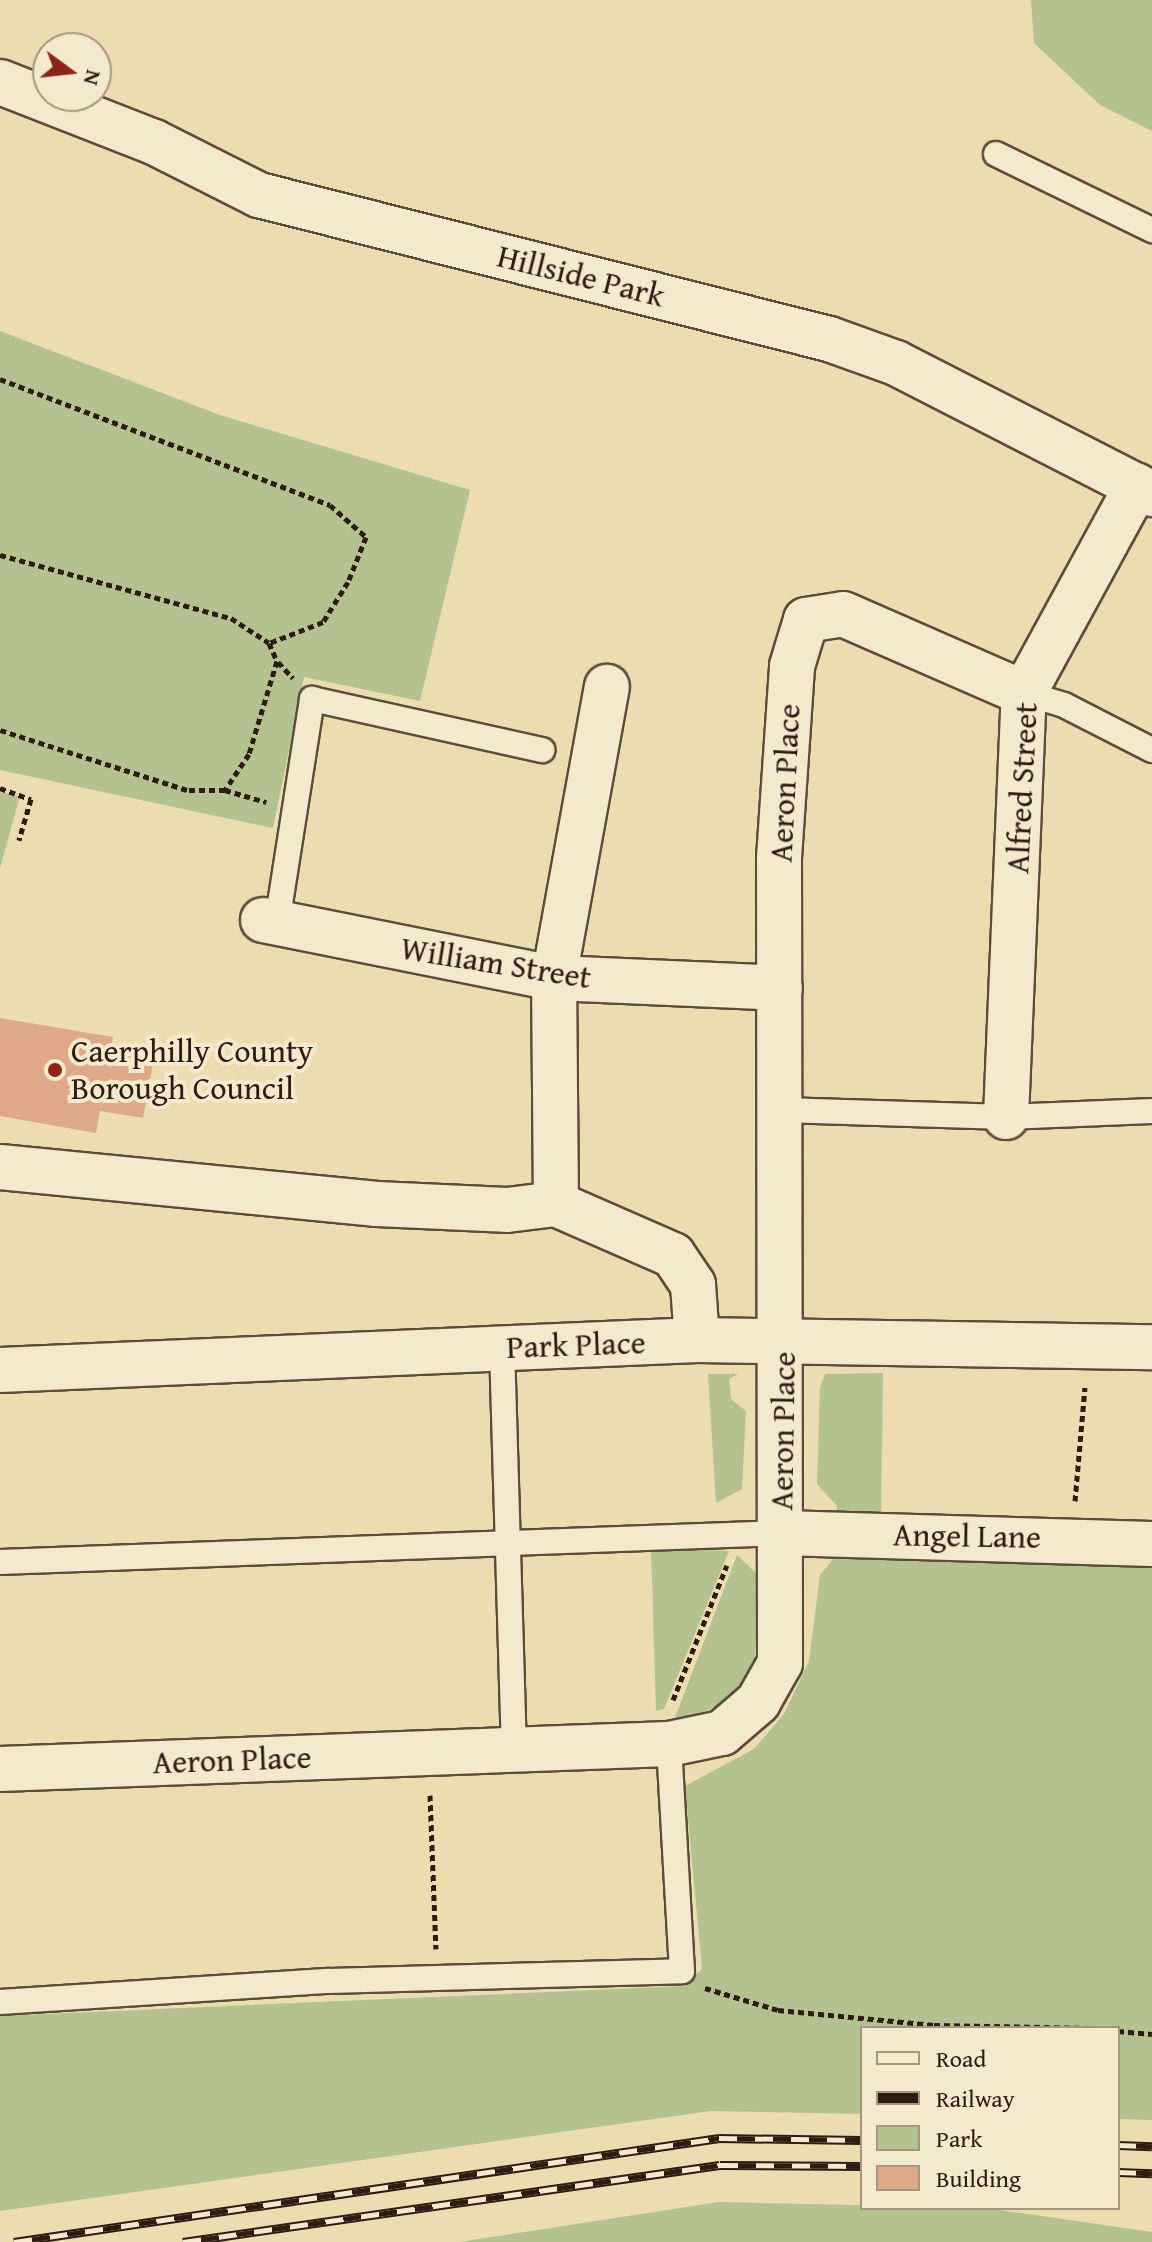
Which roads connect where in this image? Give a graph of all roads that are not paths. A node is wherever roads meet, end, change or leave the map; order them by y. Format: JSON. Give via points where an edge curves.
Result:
{"nodes":[{"id":1,"x":0,"y":82,"type":"edge"},
{"id":2,"x":996,"y":154,"type":"dead end"},
{"id":3,"x":1152,"y":230,"type":"edge"},
{"id":4,"x":1145,"y":490,"type":"edge"},
{"id":5,"x":607,"y":687,"type":"dead end"},
{"id":6,"x":1024,"y":693,"type":"junction"},
{"id":7,"x":542,"y":750,"type":"dead end"},
{"id":8,"x":1152,"y":750,"type":"edge"},
{"id":9,"x":270,"y":922,"type":"joint"},
{"id":10,"x":554,"y":978,"type":"junction"},
{"id":11,"x":780,"y":988,"type":"junction"},
{"id":12,"x":781,"y":1110,"type":"junction"},
{"id":13,"x":1152,"y":1111,"type":"edge"},
{"id":14,"x":1006,"y":1117,"type":"junction"},
{"id":15,"x":0,"y":1167,"type":"edge"},
{"id":16,"x":556,"y":1204,"type":"junction"},
{"id":17,"x":697,"y":1340,"type":"junction"},
{"id":18,"x":784,"y":1343,"type":"junction"},
{"id":19,"x":502,"y":1347,"type":"junction"},
{"id":20,"x":1152,"y":1347,"type":"edge"},
{"id":21,"x":0,"y":1370,"type":"edge"},
{"id":22,"x":782,"y":1533,"type":"junction"},
{"id":23,"x":508,"y":1540,"type":"junction"},
{"id":24,"x":1152,"y":1544,"type":"edge"},
{"id":25,"x":0,"y":1562,"type":"edge"},
{"id":26,"x":662,"y":1744,"type":"junction"},
{"id":27,"x":514,"y":1750,"type":"junction"},
{"id":28,"x":0,"y":1769,"type":"edge"},
{"id":29,"x":0,"y":2002,"type":"edge"}],
"edges":[{"from":1,"to":4,"type":"street","name":"Hillside Park","via":[[154,142],[259,195],[829,339],[896,363]]},
{"from":2,"to":3,"type":"lane"},
{"from":4,"to":6,"type":"street","name":"Alfred Street"},
{"from":5,"to":10,"type":"street"},
{"from":6,"to":8,"type":"lane","via":[[1064,705]]},
{"from":6,"to":11,"type":"street","name":"Aeron Place","via":[[843,614],[806,620],[792,666],[779,858]]},
{"from":6,"to":14,"type":"street","name":"Alfred Street"},
{"from":7,"to":9,"type":"lane","via":[[312,699]]},
{"from":9,"to":10,"type":"street","name":"William Street"},
{"from":10,"to":11,"type":"street","name":"William Street"},
{"from":10,"to":16,"type":"street"},
{"from":11,"to":12,"type":"street","name":"Aeron Place"},
{"from":12,"to":14,"type":"lane"},
{"from":12,"to":18,"type":"street","name":"Aeron Place"},
{"from":13,"to":14,"type":"lane"},
{"from":15,"to":16,"type":"street","via":[[377,1204],[507,1210]]},
{"from":16,"to":17,"type":"street","via":[[673,1255],[693,1285]]},
{"from":17,"to":18,"type":"street","name":"Park Place"},
{"from":17,"to":19,"type":"street","name":"Park Place"},
{"from":18,"to":20,"type":"street","name":"Park Place"},
{"from":18,"to":22,"type":"street","name":"Aeron Place"},
{"from":19,"to":21,"type":"street","name":"Park Place"},
{"from":19,"to":23,"type":"lane"},
{"from":22,"to":23,"type":"lane"},
{"from":22,"to":24,"type":"street","name":"Angel Lane"},
{"from":22,"to":26,"type":"street","name":"Aeron Place","via":[[780,1663],[758,1702],[722,1733]]},
{"from":23,"to":25,"type":"lane"},
{"from":23,"to":27,"type":"lane"},
{"from":26,"to":27,"type":"street","name":"Aeron Place"},
{"from":26,"to":29,"type":"lane","via":[[682,1971],[438,1978]]},
{"from":27,"to":28,"type":"street","name":"Aeron Place"}]}
